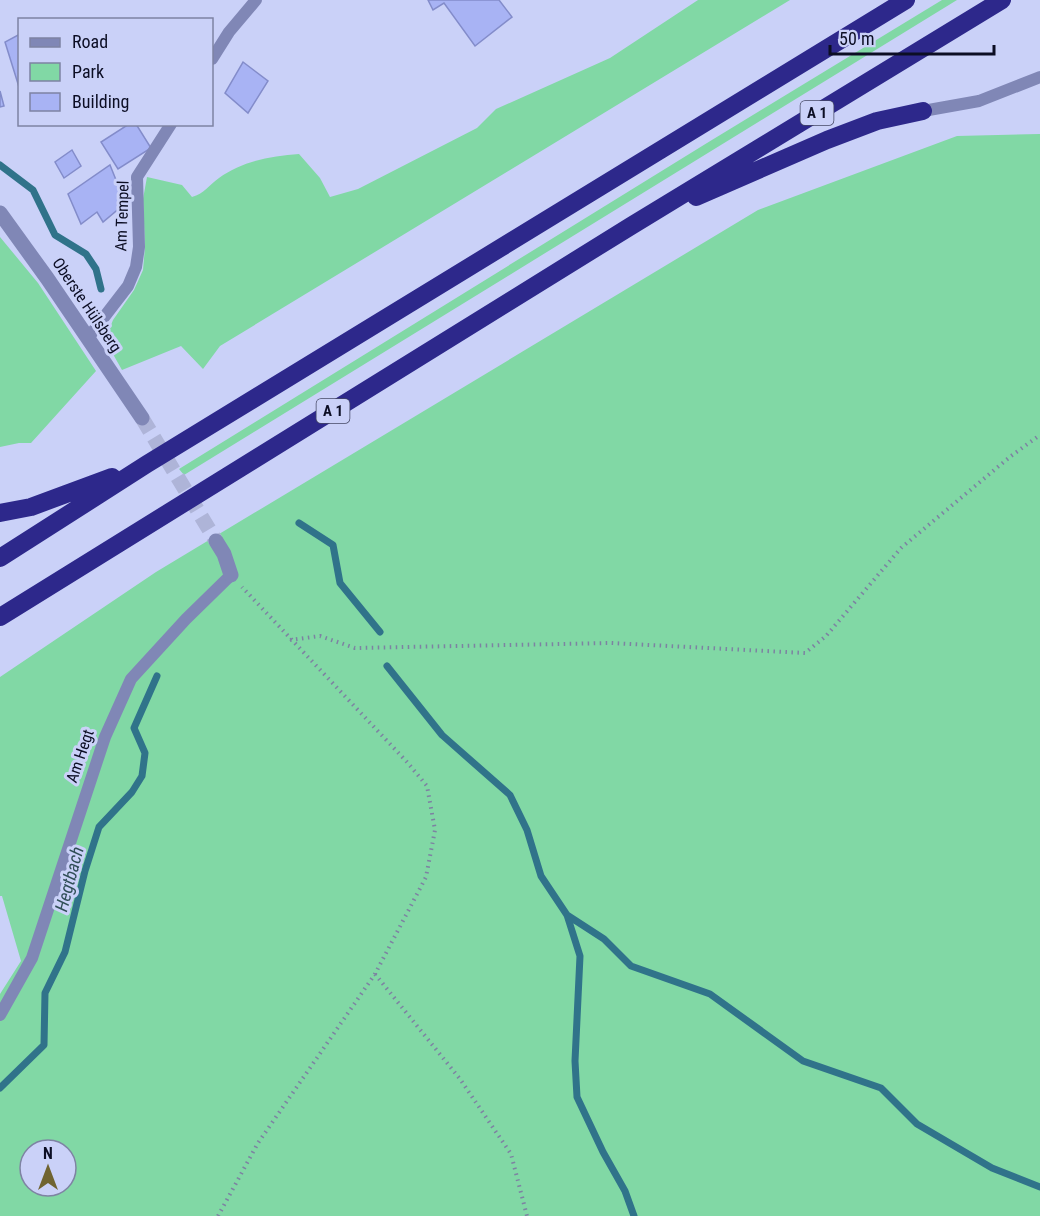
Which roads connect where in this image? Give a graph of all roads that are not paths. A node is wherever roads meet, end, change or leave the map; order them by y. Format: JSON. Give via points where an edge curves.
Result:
{"nodes":[{"id":1,"x":256,"y":0,"type":"edge"},
{"id":2,"x":906,"y":0,"type":"edge"},
{"id":3,"x":1002,"y":0,"type":"edge"},
{"id":4,"x":213,"y":57,"type":"edge"},
{"id":5,"x":1040,"y":77,"type":"edge"},
{"id":6,"x":923,"y":111,"type":"joint"},
{"id":7,"x":170,"y":126,"type":"edge"},
{"id":8,"x":0,"y":213,"type":"edge"},
{"id":9,"x":632,"y":226,"type":"junction"},
{"id":10,"x":88,"y":338,"type":"junction"},
{"id":11,"x":142,"y":418,"type":"tunnel mouth"},
{"id":12,"x":147,"y":464,"type":"junction"},
{"id":13,"x":0,"y":513,"type":"edge"},
{"id":14,"x":216,"y":541,"type":"tunnel mouth"},
{"id":15,"x":0,"y":558,"type":"edge"},
{"id":16,"x":231,"y":575,"type":"joint"},
{"id":17,"x":0,"y":618,"type":"edge"},
{"id":18,"x":0,"y":1015,"type":"edge"}],
"edges":[{"from":1,"to":4,"type":"lane"},
{"from":2,"to":12,"type":"highway"},
{"from":3,"to":9,"type":"highway","number":"A 1"},
{"from":5,"to":6,"type":"lane","via":[[979,101]]},
{"from":6,"to":9,"type":"highway","via":[[877,121],[827,140]]},
{"from":7,"to":10,"type":"lane","name":"Am Tempel","via":[[137,177],[139,247],[132,277]]},
{"from":8,"to":10,"type":"street","name":"Oberste Hülsberg"},
{"from":9,"to":17,"type":"highway","number":"A 1"},
{"from":10,"to":11,"type":"street","name":"Oberste Hülsberg"},
{"from":12,"to":13,"type":"highway","via":[[31,507]]},
{"from":12,"to":15,"type":"highway"},
{"from":14,"to":16,"type":"street"},
{"from":16,"to":18,"type":"lane","name":"Am Hegt","via":[[130,679],[105,737],[32,958]]}]}
